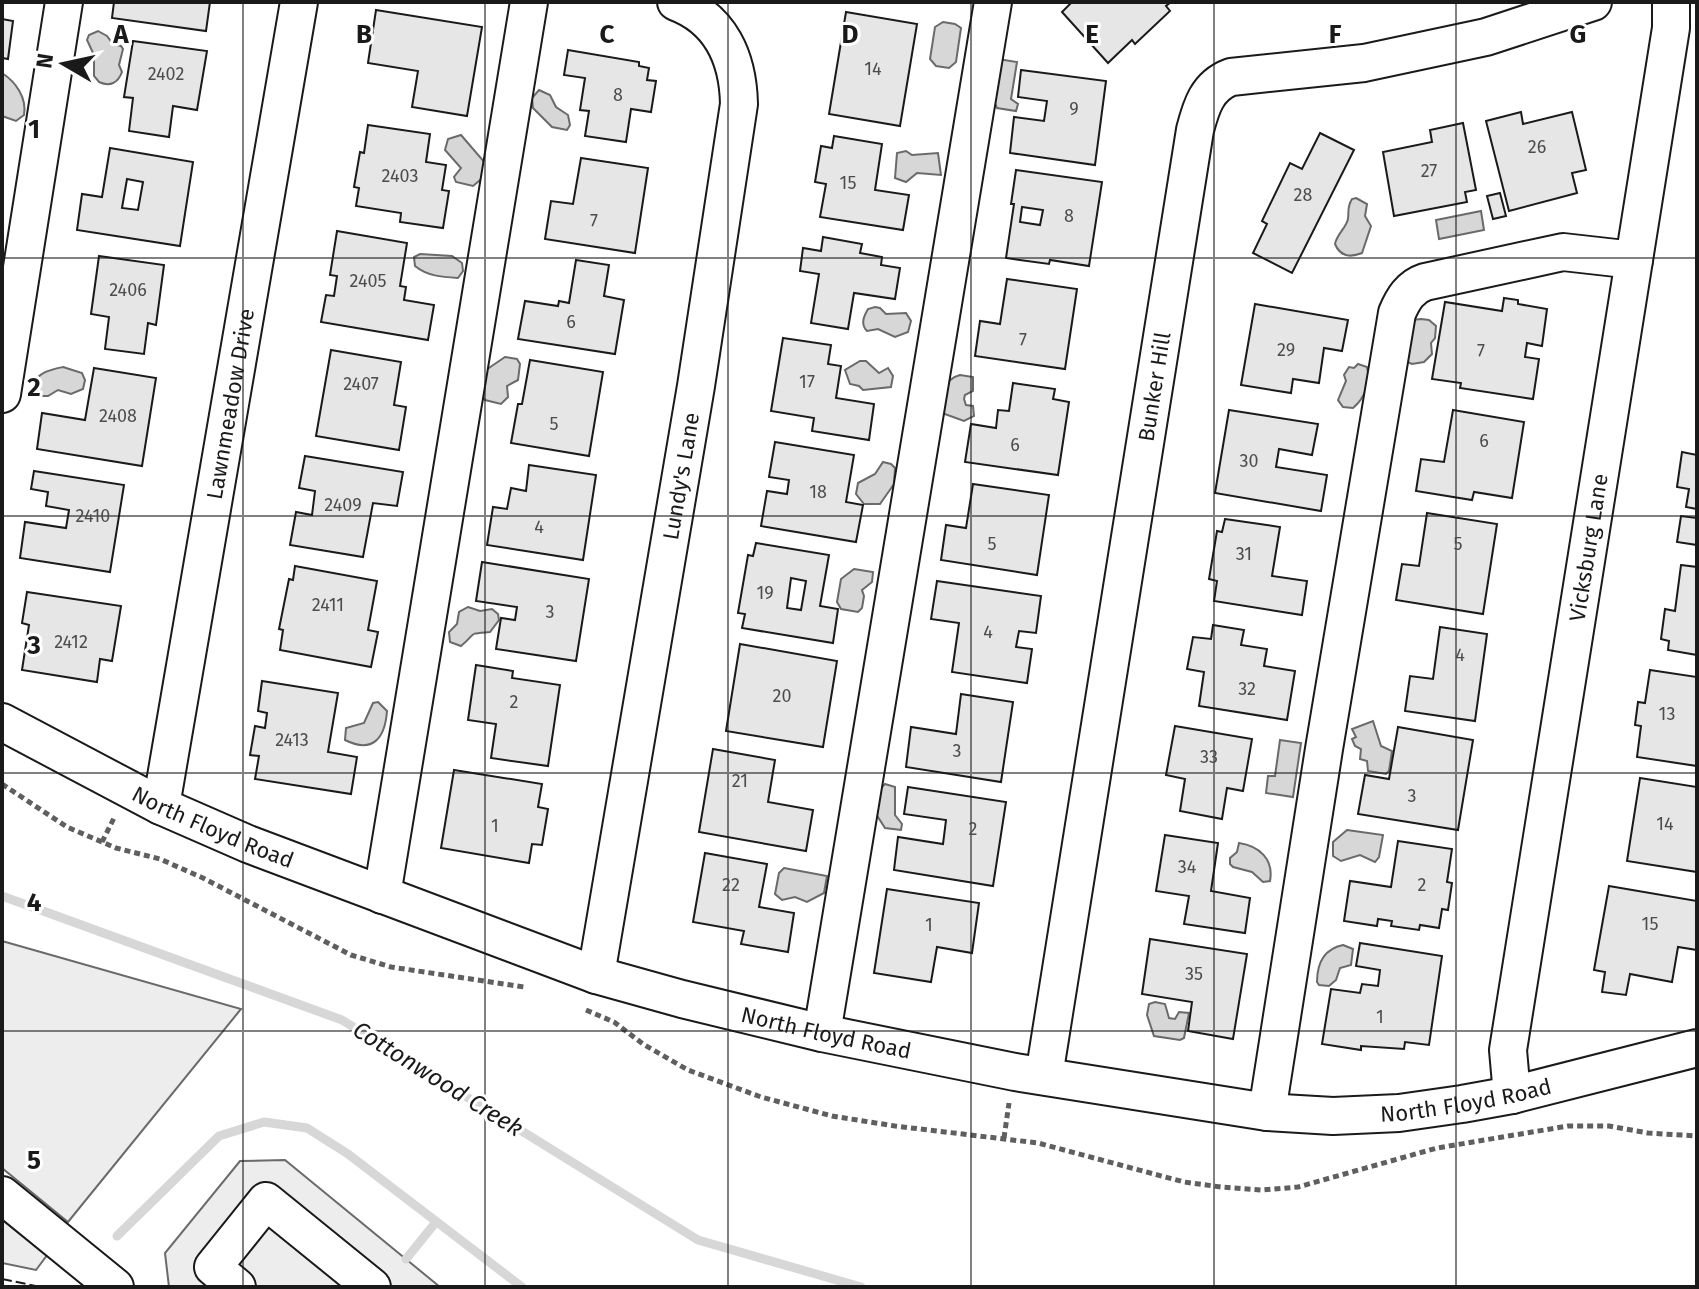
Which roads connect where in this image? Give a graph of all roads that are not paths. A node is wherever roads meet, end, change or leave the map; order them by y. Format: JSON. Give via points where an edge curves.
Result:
{"nodes":[{"id":1,"x":64,"y":2,"type":"edge"},
{"id":2,"x":299,"y":2,"type":"edge"},
{"id":3,"x":529,"y":2,"type":"edge"},
{"id":4,"x":676,"y":2,"type":"edge"},
{"id":5,"x":993,"y":2,"type":"edge"},
{"id":6,"x":1593,"y":2,"type":"edge"},
{"id":7,"x":1671,"y":2,"type":"edge"},
{"id":8,"x":1634,"y":260,"type":"junction"},
{"id":9,"x":2,"y":394,"type":"edge"},
{"id":10,"x":2,"y":722,"type":"edge"},
{"id":11,"x":161,"y":806,"type":"junction"},
{"id":12,"x":382,"y":895,"type":"junction"},
{"id":13,"x":596,"y":975,"type":"junction"},
{"id":14,"x":822,"y":1033,"type":"junction"},
{"id":15,"x":1697,"y":1048,"type":"edge"},
{"id":16,"x":1044,"y":1076,"type":"junction"},
{"id":17,"x":1512,"y":1095,"type":"junction"},
{"id":18,"x":1267,"y":1112,"type":"junction"},
{"id":19,"x":2,"y":1195,"type":"edge"},
{"id":20,"x":104,"y":1283,"type":"edge"},
{"id":21,"x":237,"y":1287,"type":"edge"},
{"id":22,"x":372,"y":1287,"type":"edge"}],
"edges":[{"from":1,"to":9,"type":"street"},
{"from":2,"to":11,"type":"street","name":"Lawnmeadow Drive"},
{"from":3,"to":12,"type":"street"},
{"from":4,"to":13,"type":"street","name":"Lundy's Lane","via":[[702,15],[723,39],[738,83],[739,104]]},
{"from":5,"to":14,"type":"street"},
{"from":6,"to":16,"type":"street","name":"Bunker Hill","via":[[1486,37],[1364,63],[1231,77],[1215,86],[1202,104]]},
{"from":7,"to":8,"type":"street","name":"Vicksburg Lane"},
{"from":8,"to":17,"type":"street","name":"Vicksburg Lane","via":[[1508,1050]]},
{"from":8,"to":18,"type":"street","via":[[1563,252],[1425,282],[1401,303]]},
{"from":10,"to":11,"type":"street","name":"North Floyd Road"},
{"from":11,"to":12,"type":"street","name":"North Floyd Road"},
{"from":12,"to":13,"type":"street","name":"North Floyd Road"},
{"from":13,"to":14,"type":"street","name":"North Floyd Road"},
{"from":14,"to":16,"type":"street","name":"North Floyd Road"},
{"from":15,"to":17,"type":"street","name":"North Floyd Road"},
{"from":16,"to":18,"type":"street","name":"North Floyd Road"},
{"from":17,"to":18,"type":"street","name":"North Floyd Road","via":[[1399,1113]]},
{"from":19,"to":20,"type":"street"},
{"from":21,"to":22,"type":"street","via":[[213,1267],[266,1201]]}]}
